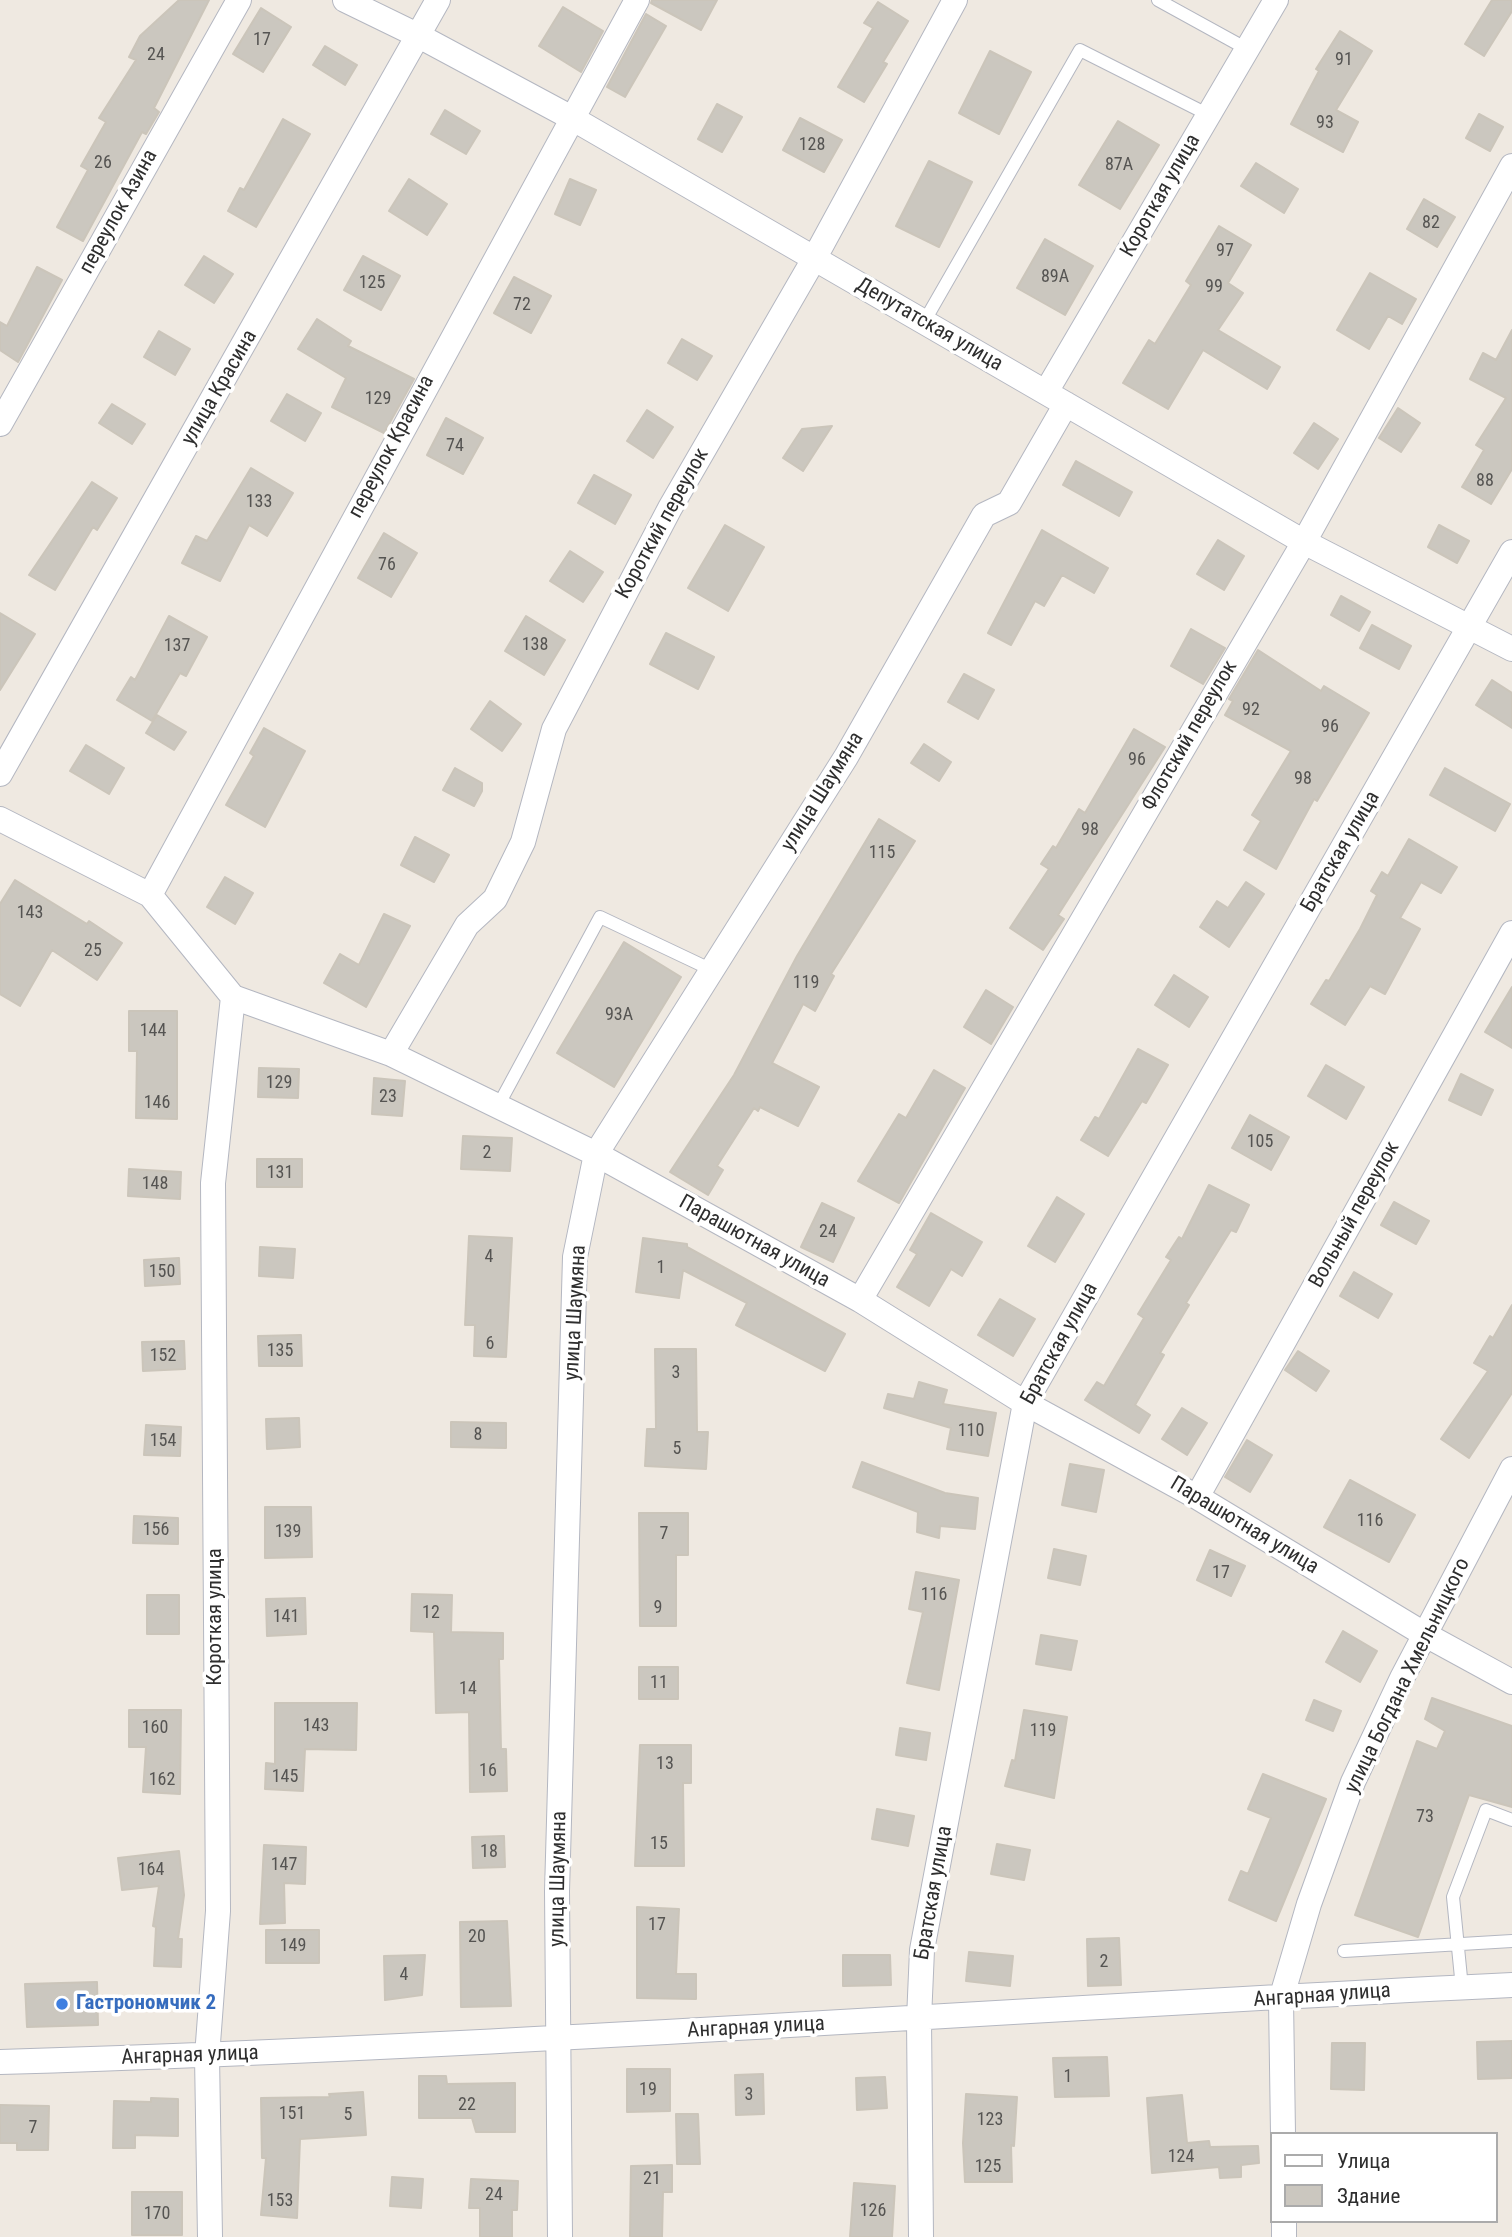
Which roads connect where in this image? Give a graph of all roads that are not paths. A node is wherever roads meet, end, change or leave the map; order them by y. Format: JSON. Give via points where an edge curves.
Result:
{"nodes":[{"id":1,"x":239,"y":0,"type":"edge"},
{"id":2,"x":345,"y":0,"type":"edge"},
{"id":3,"x":438,"y":0,"type":"edge"},
{"id":4,"x":637,"y":0,"type":"edge"},
{"id":5,"x":955,"y":0,"type":"edge"},
{"id":6,"x":1158,"y":0,"type":"edge"},
{"id":7,"x":1276,"y":0,"type":"edge"},
{"id":8,"x":419,"y":36,"type":"junction"},
{"id":9,"x":1247,"y":49,"type":"junction"},
{"id":10,"x":1209,"y":114,"type":"junction"},
{"id":11,"x":570,"y":117,"type":"junction"},
{"id":12,"x":1512,"y":166,"type":"edge"},
{"id":13,"x":814,"y":259,"type":"junction"},
{"id":14,"x":924,"y":322,"type":"junction"},
{"id":15,"x":1056,"y":398,"type":"junction"},
{"id":16,"x":0,"y":424,"type":"edge"},
{"id":17,"x":1304,"y":542,"type":"junction"},
{"id":18,"x":1512,"y":552,"type":"edge"},
{"id":19,"x":1471,"y":626,"type":"junction"},
{"id":20,"x":1512,"y":649,"type":"edge"},
{"id":21,"x":0,"y":774,"type":"edge"},
{"id":22,"x":0,"y":819,"type":"edge"},
{"id":23,"x":150,"y":895,"type":"junction"},
{"id":24,"x":1512,"y":933,"type":"edge"},
{"id":25,"x":712,"y":970,"type":"junction"},
{"id":26,"x":233,"y":997,"type":"junction"},
{"id":27,"x":391,"y":1054,"type":"junction"},
{"id":28,"x":498,"y":1106,"type":"junction"},
{"id":29,"x":596,"y":1154,"type":"junction"},
{"id":30,"x":860,"y":1300,"type":"junction"},
{"id":31,"x":1025,"y":1403,"type":"junction"},
{"id":32,"x":1512,"y":1469,"type":"edge"},
{"id":33,"x":1197,"y":1497,"type":"junction"},
{"id":34,"x":1424,"y":1634,"type":"junction"},
{"id":35,"x":1512,"y":1682,"type":"edge"},
{"id":36,"x":1512,"y":1820,"type":"edge"},
{"id":37,"x":1512,"y":1941,"type":"edge"},
{"id":38,"x":1457,"y":1943,"type":"junction"},
{"id":39,"x":1344,"y":1951,"type":"dead end"},
{"id":40,"x":1512,"y":1985,"type":"edge"},
{"id":41,"x":1462,"y":1988,"type":"junction"},
{"id":42,"x":1281,"y":1999,"type":"junction"},
{"id":43,"x":919,"y":2019,"type":"junction"},
{"id":44,"x":560,"y":2038,"type":"junction"},
{"id":45,"x":207,"y":2056,"type":"junction"},
{"id":46,"x":0,"y":2062,"type":"edge"},
{"id":47,"x":1283,"y":2132,"type":"edge"},
{"id":48,"x":210,"y":2237,"type":"edge"},
{"id":49,"x":560,"y":2237,"type":"edge"},
{"id":50,"x":921,"y":2237,"type":"edge"}],
"edges":[{"from":1,"to":16,"type":"street","name":"переулок Азина"},
{"from":2,"to":8,"type":"street","name":"Депутатская улица"},
{"from":3,"to":8,"type":"street","name":"улица Красина"},
{"from":4,"to":11,"type":"street","name":"переулок Красина"},
{"from":5,"to":13,"type":"street","name":"Короткий переулок"},
{"from":6,"to":9,"type":"lane"},
{"from":7,"to":9,"type":"street","name":"Короткая улица"},
{"from":8,"to":11,"type":"street","name":"Депутатская улица"},
{"from":8,"to":21,"type":"street","name":"улица Красина"},
{"from":9,"to":10,"type":"street","name":"Короткая улица"},
{"from":10,"to":14,"type":"lane","via":[[1080,50]]},
{"from":10,"to":15,"type":"street","name":"Короткая улица"},
{"from":11,"to":13,"type":"street","name":"Депутатская улица"},
{"from":11,"to":23,"type":"street","name":"переулок Красина"},
{"from":12,"to":17,"type":"street","name":"Флотский переулок"},
{"from":13,"to":14,"type":"street","name":"Депутатская улица"},
{"from":13,"to":27,"type":"street","name":"Короткий переулок","via":[[670,508],[554,729],[523,842],[495,899],[467,925]]},
{"from":14,"to":15,"type":"street","name":"Депутатская улица"},
{"from":15,"to":17,"type":"street","name":"Депутатская улица"},
{"from":15,"to":25,"type":"street","name":"улица Шаумяна","via":[[1009,503],[984,514],[846,757]]},
{"from":17,"to":19,"type":"street","name":"Депутатская улица"},
{"from":17,"to":30,"type":"street","name":"Флотский переулок"},
{"from":18,"to":19,"type":"street","name":"Братская улица"},
{"from":19,"to":20,"type":"street","name":"Депутатская улица"},
{"from":19,"to":31,"type":"street","name":"Братская улица"},
{"from":22,"to":23,"type":"street"},
{"from":23,"to":26,"type":"street"},
{"from":24,"to":33,"type":"street","name":"Вольный переулок"},
{"from":25,"to":28,"type":"lane","via":[[600,917]]},
{"from":25,"to":29,"type":"street","name":"улица Шаумяна"},
{"from":26,"to":27,"type":"street","name":"Парашютная улица"},
{"from":26,"to":45,"type":"street","name":"Короткая улица","via":[[213,1183],[218,1911]]},
{"from":27,"to":28,"type":"street","name":"Парашютная улица"},
{"from":28,"to":29,"type":"street","name":"Парашютная улица"},
{"from":29,"to":30,"type":"street","name":"Парашютная улица"},
{"from":29,"to":44,"type":"street","name":"улица Шаумяна","via":[[575,1257],[557,1891]]},
{"from":30,"to":31,"type":"street","name":"Парашютная улица"},
{"from":31,"to":33,"type":"street","name":"Парашютная улица"},
{"from":31,"to":43,"type":"street","name":"Братская улица","via":[[922,1950]]},
{"from":32,"to":34,"type":"street","name":"улица Богдана Хмельницкого"},
{"from":33,"to":34,"type":"street","name":"Парашютная улица"},
{"from":34,"to":35,"type":"street","name":"Парашютная улица"},
{"from":34,"to":42,"type":"street","name":"улица Богдана Хмельницкого","via":[[1353,1783]]},
{"from":36,"to":38,"type":"lane","via":[[1486,1810],[1452,1897]]},
{"from":37,"to":38,"type":"lane"},
{"from":38,"to":39,"type":"lane"},
{"from":38,"to":41,"type":"lane"},
{"from":40,"to":41,"type":"street","name":"Ангарная улица"},
{"from":41,"to":42,"type":"street","name":"Ангарная улица"},
{"from":42,"to":43,"type":"street","name":"Ангарная улица"},
{"from":42,"to":47,"type":"street","name":"улица Богдана Хмельницкого"},
{"from":43,"to":44,"type":"street","name":"Ангарная улица"},
{"from":43,"to":50,"type":"street","name":"Братская улица"},
{"from":44,"to":45,"type":"street","name":"Ангарная улица"},
{"from":44,"to":49,"type":"street","name":"улица Шаумяна"},
{"from":45,"to":46,"type":"street","name":"Ангарная улица"},
{"from":45,"to":48,"type":"street","name":"Короткая улица"}]}
